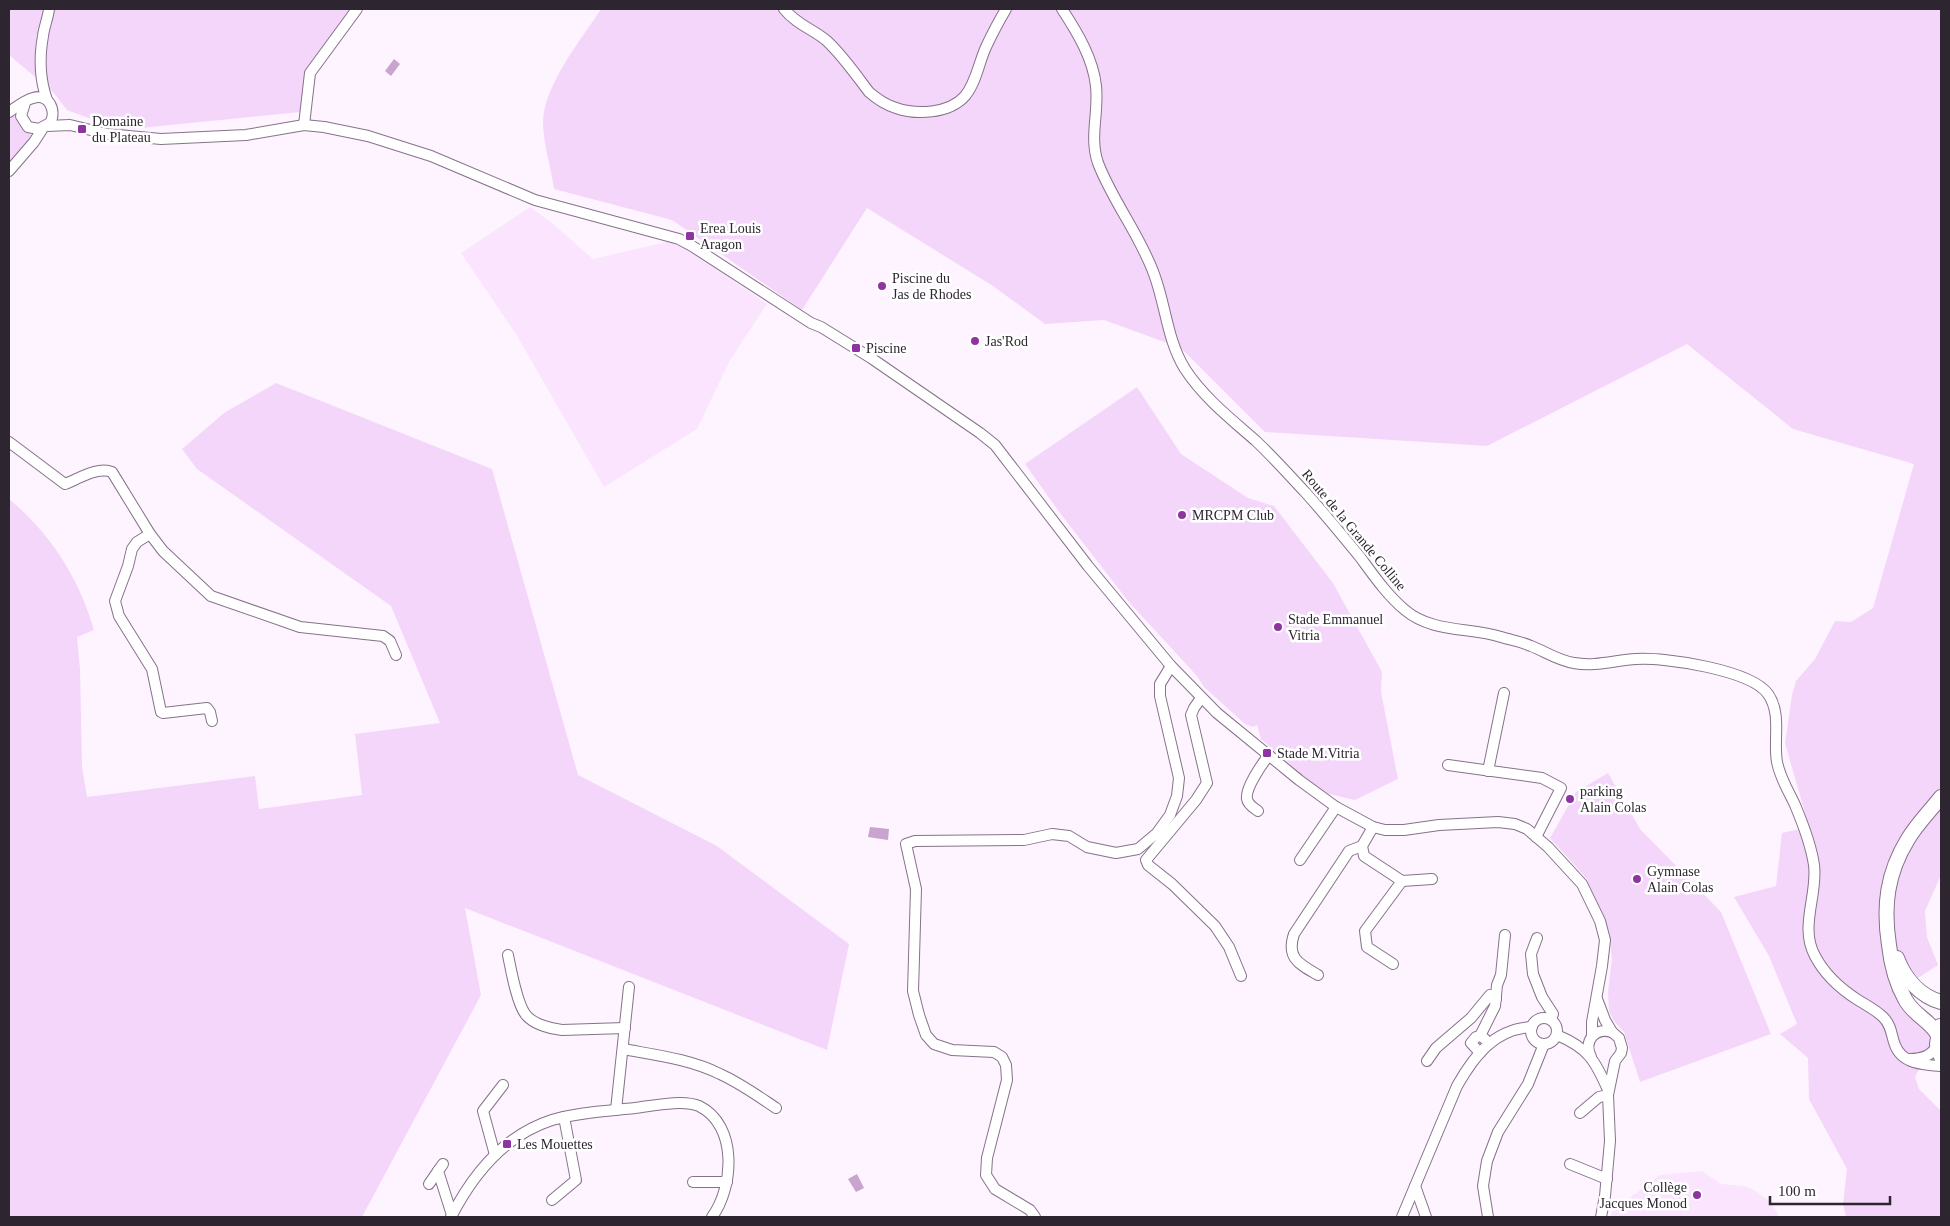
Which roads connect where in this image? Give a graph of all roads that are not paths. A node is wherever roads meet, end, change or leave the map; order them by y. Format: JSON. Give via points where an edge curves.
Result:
{"nodes":[{"id":1,"x":49,"y":9,"type":"edge"},
{"id":2,"x":357,"y":9,"type":"edge"},
{"id":3,"x":784,"y":9,"type":"edge"},
{"id":4,"x":1006,"y":9,"type":"edge"},
{"id":5,"x":1062,"y":9,"type":"edge"},
{"id":6,"x":46,"y":102,"type":"junction"},
{"id":7,"x":25,"y":103,"type":"junction"},
{"id":8,"x":9,"y":112,"type":"edge"},
{"id":9,"x":21,"y":116,"type":"junction"},
{"id":10,"x":70,"y":125,"type":"junction"},
{"id":11,"x":304,"y":125,"type":"junction"},
{"id":12,"x":45,"y":127,"type":"junction"},
{"id":13,"x":31,"y":128,"type":"junction"},
{"id":14,"x":34,"y":142,"type":"junction"},
{"id":15,"x":9,"y":171,"type":"edge"},
{"id":16,"x":9,"y":442,"type":"edge"},
{"id":17,"x":150,"y":534,"type":"junction"},
{"id":18,"x":396,"y":655,"type":"dead end"},
{"id":19,"x":1171,"y":666,"type":"junction"},
{"id":20,"x":1504,"y":692,"type":"dead end"},
{"id":21,"x":1201,"y":698,"type":"junction"},
{"id":22,"x":212,"y":721,"type":"dead end"},
{"id":23,"x":1269,"y":755,"type":"junction"},
{"id":24,"x":1448,"y":765,"type":"dead end"},
{"id":25,"x":1488,"y":771,"type":"junction"},
{"id":26,"x":1941,"y":797,"type":"edge"},
{"id":27,"x":1336,"y":806,"type":"junction"},
{"id":28,"x":1258,"y":811,"type":"dead end"},
{"id":29,"x":1374,"y":827,"type":"junction"},
{"id":30,"x":1536,"y":837,"type":"junction"},
{"id":31,"x":1362,"y":846,"type":"junction"},
{"id":32,"x":1300,"y":860,"type":"dead end"},
{"id":33,"x":1432,"y":879,"type":"dead end"},
{"id":34,"x":1402,"y":881,"type":"junction"},
{"id":35,"x":1886,"y":924,"type":"junction"},
{"id":36,"x":1505,"y":935,"type":"dead end"},
{"id":37,"x":1537,"y":938,"type":"dead end"},
{"id":38,"x":508,"y":955,"type":"dead end"},
{"id":39,"x":1393,"y":964,"type":"dead end"},
{"id":40,"x":1318,"y":975,"type":"dead end"},
{"id":41,"x":1241,"y":976,"type":"dead end"},
{"id":42,"x":629,"y":987,"type":"dead end"},
{"id":43,"x":1597,"y":998,"type":"junction"},
{"id":44,"x":1496,"y":999,"type":"junction"},
{"id":45,"x":1941,"y":1002,"type":"edge"},
{"id":46,"x":1551,"y":1020,"type":"junction"},
{"id":47,"x":625,"y":1028,"type":"junction"},
{"id":48,"x":1532,"y":1028,"type":"junction"},
{"id":49,"x":1612,"y":1032,"type":"junction"},
{"id":50,"x":1557,"y":1035,"type":"junction"},
{"id":51,"x":1480,"y":1036,"type":"junction"},
{"id":52,"x":1590,"y":1038,"type":"junction"},
{"id":53,"x":1570,"y":1040,"type":"junction"},
{"id":54,"x":1939,"y":1040,"type":"edge"},
{"id":55,"x":1489,"y":1044,"type":"junction"},
{"id":56,"x":1544,"y":1044,"type":"junction"},
{"id":57,"x":623,"y":1050,"type":"junction"},
{"id":58,"x":1480,"y":1053,"type":"junction"},
{"id":59,"x":1593,"y":1058,"type":"junction"},
{"id":60,"x":1907,"y":1059,"type":"junction"},
{"id":61,"x":1427,"y":1061,"type":"dead end"},
{"id":62,"x":1615,"y":1061,"type":"junction"},
{"id":63,"x":1941,"y":1066,"type":"edge"},
{"id":64,"x":503,"y":1085,"type":"dead end"},
{"id":65,"x":1608,"y":1092,"type":"junction"},
{"id":66,"x":776,"y":1108,"type":"dead end"},
{"id":67,"x":616,"y":1110,"type":"junction"},
{"id":68,"x":1580,"y":1113,"type":"dead end"},
{"id":69,"x":564,"y":1117,"type":"junction"},
{"id":70,"x":495,"y":1155,"type":"junction"},
{"id":71,"x":1570,"y":1164,"type":"dead end"},
{"id":72,"x":1607,"y":1179,"type":"junction"},
{"id":73,"x":693,"y":1182,"type":"dead end"},
{"id":74,"x":727,"y":1182,"type":"junction"},
{"id":75,"x":429,"y":1184,"type":"dead end"},
{"id":76,"x":1415,"y":1186,"type":"junction"},
{"id":77,"x":552,"y":1200,"type":"dead end"},
{"id":78,"x":452,"y":1216,"type":"edge"},
{"id":79,"x":717,"y":1216,"type":"edge"},
{"id":80,"x":1035,"y":1217,"type":"edge"},
{"id":81,"x":1402,"y":1217,"type":"edge"},
{"id":82,"x":1426,"y":1217,"type":"edge"},
{"id":83,"x":1488,"y":1217,"type":"edge"},
{"id":84,"x":1600,"y":1217,"type":"edge"}],
"edges":[{"from":1,"to":6,"type":"street","via":[[43,37],[42,84]]},
{"from":2,"to":11,"type":"street","via":[[310,73]]},
{"from":3,"to":4,"type":"street","via":[[834,48],[876,98],[894,108],[922,112],[951,106],[965,96]]},
{"from":5,"to":60,"type":"street","name":"Route de la Grande Colline","via":[[1076,30],[1093,68],[1097,88],[1093,139],[1097,160],[1155,276],[1173,346],[1202,391],[1293,479],[1387,593],[1413,616],[1442,627],[1502,637],[1570,662],[1588,664],[1641,658],[1673,661],[1732,673],[1749,679],[1766,691],[1776,714],[1779,771],[1801,820],[1814,864],[1815,885],[1808,926],[1812,951],[1840,989],[1886,1020],[1896,1049]]},
{"from":6,"to":7,"type":"street"},
{"from":6,"to":10,"type":"street"},
{"from":6,"to":12,"type":"street","via":[[52,119]]},
{"from":7,"to":8,"type":"street"},
{"from":7,"to":9,"type":"street"},
{"from":8,"to":9,"type":"street"},
{"from":9,"to":13,"type":"street"},
{"from":10,"to":11,"type":"street","via":[[107,134],[161,139],[246,135]]},
{"from":10,"to":12,"type":"street"},
{"from":11,"to":19,"type":"street","via":[[368,136],[431,156],[535,200],[679,238],[811,324],[856,348],[995,445],[1088,566]]},
{"from":12,"to":13,"type":"street"},
{"from":12,"to":14,"type":"street"},
{"from":13,"to":14,"type":"street"},
{"from":14,"to":15,"type":"street"},
{"from":16,"to":17,"type":"street","via":[[65,484],[96,472],[112,472]]},
{"from":17,"to":18,"type":"street","via":[[163,551],[211,596],[300,627],[383,636],[390,641]]},
{"from":17,"to":22,"type":"street","via":[[132,548],[115,607],[152,669],[161,712],[207,708]]},
{"from":19,"to":21,"type":"street"},
{"from":19,"to":80,"type":"street","via":[[1160,684],[1160,696],[1179,778],[1177,796],[1170,815],[1157,833],[1138,849],[1116,853],[1087,847],[1069,836],[1052,834],[1024,840],[915,840],[906,844],[916,889],[913,991],[919,1015],[926,1035],[934,1044],[952,1050],[994,1052],[1002,1057],[1007,1080],[986,1158],[986,1175],[995,1189],[1030,1210]]},
{"from":20,"to":25,"type":"street"},
{"from":21,"to":23,"type":"street"},
{"from":21,"to":41,"type":"street","via":[[1191,715],[1207,783],[1146,860],[1215,926],[1229,947]]},
{"from":23,"to":27,"type":"street"},
{"from":23,"to":28,"type":"street","via":[[1248,792],[1250,805]]},
{"from":24,"to":25,"type":"street"},
{"from":25,"to":30,"type":"street","via":[[1542,778],[1561,788]]},
{"from":26,"to":35,"type":"main road","via":[[1908,838],[1897,860],[1889,881]]},
{"from":27,"to":29,"type":"street"},
{"from":27,"to":32,"type":"street"},
{"from":29,"to":30,"type":"street","via":[[1404,830],[1498,822],[1515,824]]},
{"from":29,"to":31,"type":"street"},
{"from":30,"to":43,"type":"street","via":[[1582,884],[1600,921],[1605,940]]},
{"from":31,"to":34,"type":"street","via":[[1364,856]]},
{"from":31,"to":40,"type":"street","via":[[1350,851],[1294,934],[1291,943],[1294,957]]},
{"from":33,"to":34,"type":"street"},
{"from":34,"to":39,"type":"street","via":[[1365,931],[1367,946]]},
{"from":35,"to":45,"type":"main road","via":[[1908,980],[1920,992]]},
{"from":35,"to":54,"type":"main road","via":[[1890,957],[1900,990],[1912,1010],[1931,1024]]},
{"from":36,"to":44,"type":"street"},
{"from":37,"to":46,"type":"street","via":[[1531,954],[1533,974],[1554,1014]]},
{"from":38,"to":47,"type":"street","via":[[516,992],[525,1015],[532,1020],[562,1030]]},
{"from":42,"to":47,"type":"street"},
{"from":43,"to":49,"type":"street"},
{"from":43,"to":52,"type":"street"},
{"from":44,"to":51,"type":"street"},
{"from":44,"to":61,"type":"street","via":[[1490,996],[1471,1018],[1436,1048]]},
{"from":46,"to":48,"type":"street","via":[[1540,1019]]},
{"from":46,"to":50,"type":"street"},
{"from":47,"to":57,"type":"street"},
{"from":48,"to":55,"type":"street","via":[[1508,1031]]},
{"from":48,"to":56,"type":"street","via":[[1534,1039]]},
{"from":49,"to":52,"type":"street","via":[[1601,1030]]},
{"from":49,"to":62,"type":"street","via":[[1620,1038],[1622,1048]]},
{"from":50,"to":53,"type":"street"},
{"from":50,"to":56,"type":"street","via":[[1552,1042]]},
{"from":51,"to":55,"type":"street"},
{"from":51,"to":58,"type":"street","via":[[1471,1043]]},
{"from":52,"to":53,"type":"street"},
{"from":52,"to":59,"type":"street","via":[[1589,1052]]},
{"from":53,"to":59,"type":"street"},
{"from":54,"to":60,"type":"street","via":[[1928,1056]]},
{"from":55,"to":58,"type":"street"},
{"from":56,"to":83,"type":"street","via":[[1528,1084],[1498,1132],[1487,1161],[1483,1186]]},
{"from":57,"to":66,"type":"street","via":[[707,1068]]},
{"from":57,"to":67,"type":"street"},
{"from":58,"to":76,"type":"street","via":[[1457,1086]]},
{"from":59,"to":62,"type":"street","via":[[1604,1064]]},
{"from":59,"to":65,"type":"street"},
{"from":60,"to":63,"type":"street","via":[[1924,1066]]},
{"from":62,"to":65,"type":"street"},
{"from":64,"to":70,"type":"street","via":[[483,1111]]},
{"from":65,"to":68,"type":"street"},
{"from":65,"to":72,"type":"street","via":[[1610,1141]]},
{"from":67,"to":69,"type":"street"},
{"from":67,"to":74,"type":"street","via":[[685,1104],[705,1110],[725,1137]]},
{"from":69,"to":70,"type":"street","via":[[511,1140]]},
{"from":69,"to":77,"type":"street","via":[[581,1180]]},
{"from":70,"to":78,"type":"street","via":[[474,1178]]},
{"from":71,"to":72,"type":"street"},
{"from":72,"to":84,"type":"street"},
{"from":73,"to":74,"type":"street"},
{"from":74,"to":79,"type":"street"},
{"from":75,"to":78,"type":"street","via":[[441,1167]]},
{"from":76,"to":81,"type":"street"},
{"from":76,"to":82,"type":"street"}]}
